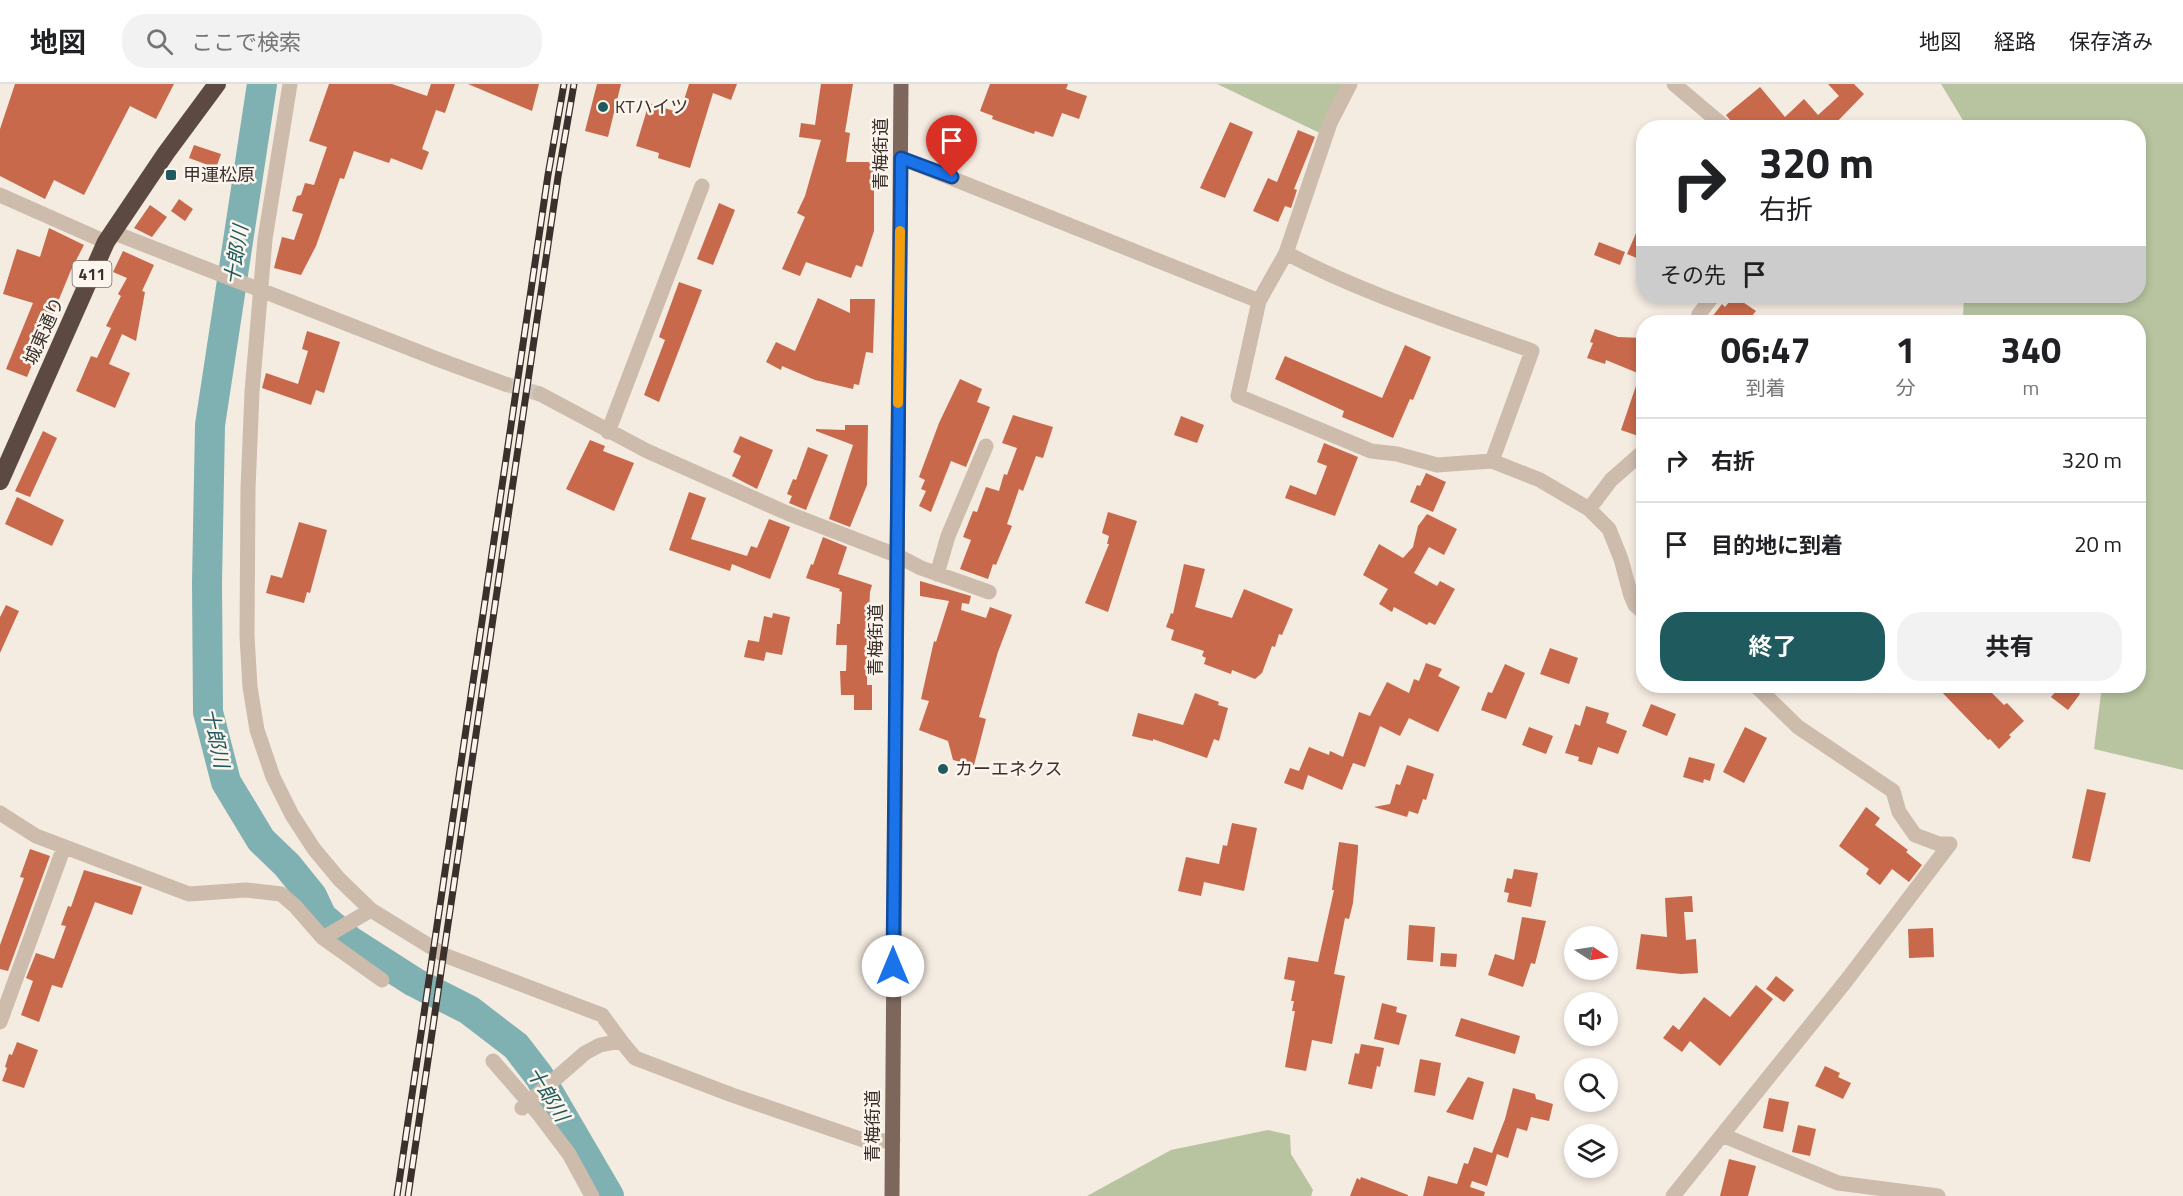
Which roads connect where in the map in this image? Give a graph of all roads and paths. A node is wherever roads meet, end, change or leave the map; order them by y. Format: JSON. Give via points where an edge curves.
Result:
{"nodes":[{"id":1,"x":216,"y":84,"type":"edge"},
{"id":2,"x":290,"y":84,"type":"edge"},
{"id":3,"x":901,"y":84,"type":"edge"},
{"id":4,"x":1350,"y":84,"type":"edge"},
{"id":5,"x":1674,"y":84,"type":"edge"},
{"id":6,"x":1717,"y":120,"type":"edge"},
{"id":7,"x":901,"y":158,"type":"junction"},
{"id":8,"x":702,"y":186,"type":"dead end"},
{"id":9,"x":0,"y":195,"type":"edge"},
{"id":10,"x":109,"y":237,"type":"junction"},
{"id":11,"x":1286,"y":253,"type":"junction"},
{"id":12,"x":260,"y":290,"type":"junction"},
{"id":13,"x":1259,"y":301,"type":"junction"},
{"id":14,"x":505,"y":384,"type":"tunnel mouth"},
{"id":15,"x":540,"y":394,"type":"tunnel mouth"},
{"id":16,"x":608,"y":432,"type":"junction"},
{"id":17,"x":986,"y":446,"type":"dead end"},
{"id":18,"x":1636,"y":458,"type":"edge"},
{"id":19,"x":1492,"y":460,"type":"junction"},
{"id":20,"x":0,"y":481,"type":"edge"},
{"id":21,"x":1589,"y":509,"type":"junction"},
{"id":22,"x":896,"y":555,"type":"junction"},
{"id":23,"x":937,"y":574,"type":"junction"},
{"id":24,"x":988,"y":592,"type":"dead end"},
{"id":25,"x":1636,"y":606,"type":"edge"},
{"id":26,"x":1763,"y":693,"type":"edge"},
{"id":27,"x":0,"y":813,"type":"edge"},
{"id":28,"x":64,"y":847,"type":"junction"},
{"id":29,"x":368,"y":912,"type":"junction"},
{"id":30,"x":323,"y":938,"type":"junction"},
{"id":31,"x":382,"y":980,"type":"dead end"},
{"id":32,"x":0,"y":1022,"type":"edge"},
{"id":33,"x":621,"y":1041,"type":"junction"},
{"id":34,"x":493,"y":1061,"type":"dead end"},
{"id":35,"x":529,"y":1103,"type":"junction"},
{"id":36,"x":1722,"y":1135,"type":"junction"},
{"id":37,"x":893,"y":1140,"type":"junction"},
{"id":38,"x":1837,"y":1189,"type":"edge"},
{"id":39,"x":591,"y":1196,"type":"edge"},
{"id":40,"x":892,"y":1196,"type":"edge"},
{"id":41,"x":1673,"y":1196,"type":"edge"},
{"id":42,"x":1938,"y":1196,"type":"edge"}],
"edges":[{"from":1,"to":10,"type":"highway","name":"城東通り","number":"411"},
{"from":2,"to":12,"type":"street"},
{"from":3,"to":7,"type":"main road","name":"青梅街道"},
{"from":4,"to":11,"type":"street","via":[[1330,123]]},
{"from":5,"to":6,"type":"street"},
{"from":7,"to":13,"type":"street"},
{"from":7,"to":22,"type":"main road","name":"青梅街道"},
{"from":8,"to":16,"type":"street"},
{"from":9,"to":10,"type":"street"},
{"from":10,"to":12,"type":"street"},
{"from":10,"to":20,"type":"highway","name":"城東通り","number":"411"},
{"from":11,"to":13,"type":"street"},
{"from":11,"to":19,"type":"street","via":[[1413,308],[1532,351]]},
{"from":12,"to":14,"type":"street"},
{"from":12,"to":29,"type":"street","via":[[248,489],[247,636],[257,730],[273,777],[292,815],[314,849]]},
{"from":13,"to":19,"type":"street","via":[[1239,396],[1371,451],[1437,465]]},
{"from":15,"to":16,"type":"street"},
{"from":16,"to":22,"type":"street","via":[[787,513]]},
{"from":17,"to":23,"type":"street","via":[[948,536]]},
{"from":18,"to":21,"type":"street","via":[[1611,480]]},
{"from":19,"to":21,"type":"street","via":[[1540,480]]},
{"from":21,"to":25,"type":"street","via":[[1608,529]]},
{"from":22,"to":23,"type":"street"},
{"from":22,"to":37,"type":"main road","name":"青梅街道"},
{"from":23,"to":24,"type":"street"},
{"from":26,"to":36,"type":"street","via":[[1798,727],[1893,791],[1899,812],[1915,835],[1950,844]]},
{"from":27,"to":28,"type":"street","via":[[36,836]]},
{"from":28,"to":30,"type":"street","via":[[189,894],[246,890],[281,894]]},
{"from":28,"to":32,"type":"street"},
{"from":29,"to":30,"type":"street"},
{"from":29,"to":33,"type":"street","via":[[444,955],[602,1015]]},
{"from":30,"to":31,"type":"street"},
{"from":33,"to":35,"type":"street","via":[[585,1053]]},
{"from":33,"to":37,"type":"street","via":[[635,1058],[732,1095],[869,1142]]},
{"from":34,"to":35,"type":"street"},
{"from":35,"to":39,"type":"street","via":[[569,1154]]},
{"from":36,"to":38,"type":"street"},
{"from":36,"to":41,"type":"street"},
{"from":37,"to":40,"type":"main road","name":"青梅街道"},
{"from":38,"to":42,"type":"street"}]}
